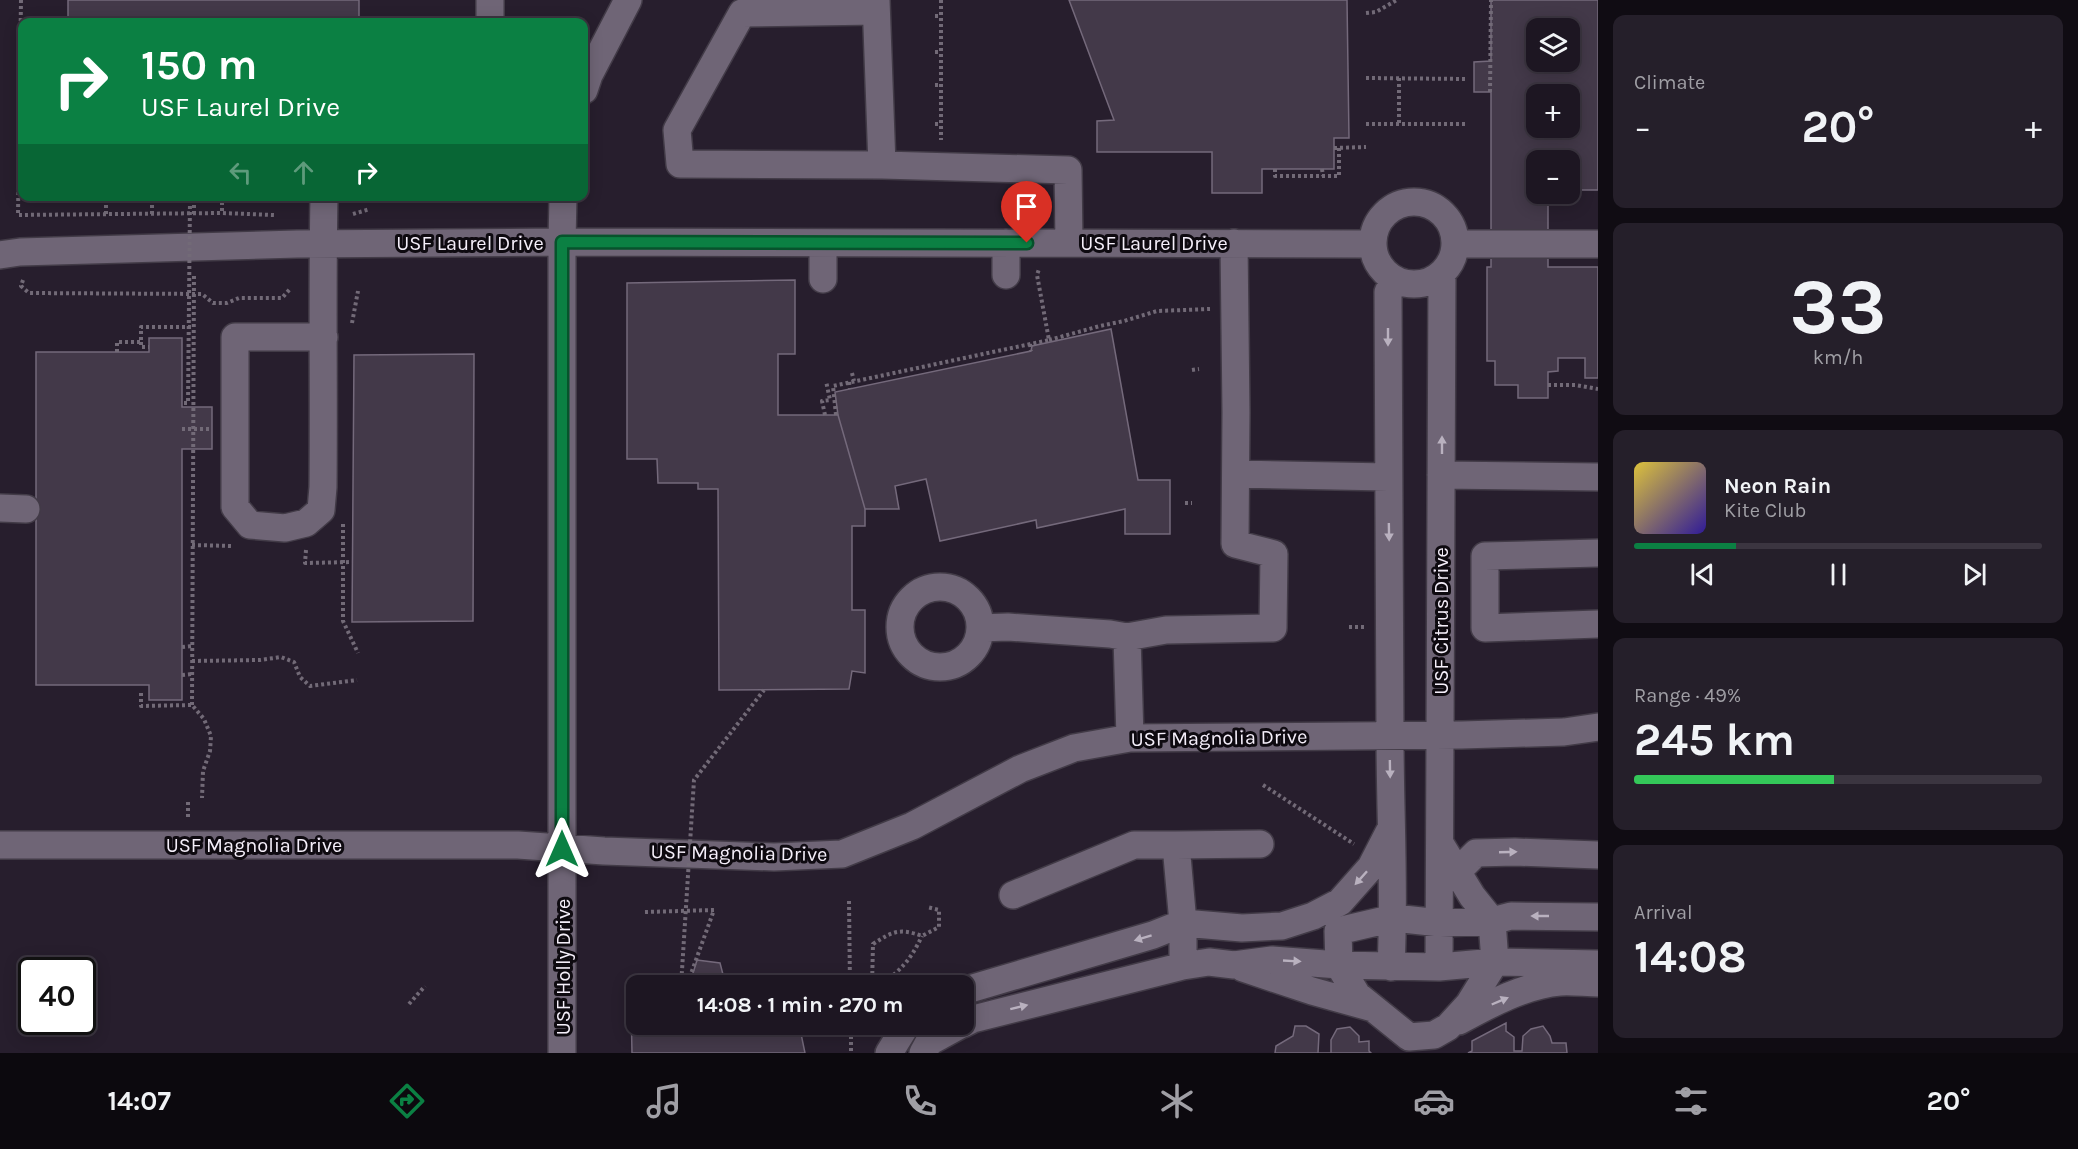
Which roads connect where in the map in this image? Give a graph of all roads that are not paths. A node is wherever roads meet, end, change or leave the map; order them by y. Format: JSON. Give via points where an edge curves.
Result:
{"nodes":[{"id":1,"x":490,"y":0,"type":"edge"},
{"id":2,"x":628,"y":0,"type":"edge"},
{"id":3,"x":876,"y":6,"type":"edge"},
{"id":4,"x":490,"y":18,"type":"edge"},
{"id":5,"x":588,"y":78,"type":"edge"},
{"id":6,"x":882,"y":165,"type":"junction"},
{"id":7,"x":324,"y":201,"type":"edge"},
{"id":8,"x":563,"y":201,"type":"edge"},
{"id":9,"x":562,"y":242,"type":"junction"},
{"id":10,"x":1069,"y":242,"type":"junction"},
{"id":11,"x":823,"y":243,"type":"junction"},
{"id":12,"x":1006,"y":243,"type":"junction"},
{"id":13,"x":1234,"y":243,"type":"junction"},
{"id":14,"x":324,"y":244,"type":"junction"},
{"id":15,"x":1372,"y":244,"type":"junction"},
{"id":16,"x":1456,"y":244,"type":"junction"},
{"id":17,"x":1598,"y":244,"type":"edge"},
{"id":18,"x":0,"y":255,"type":"edge"},
{"id":19,"x":1442,"y":274,"type":"junction"},
{"id":20,"x":1006,"y":275,"type":"dead end"},
{"id":21,"x":823,"y":279,"type":"dead end"},
{"id":22,"x":1394,"y":279,"type":"junction"},
{"id":23,"x":324,"y":337,"type":"junction"},
{"id":24,"x":1236,"y":474,"type":"junction"},
{"id":25,"x":1442,"y":475,"type":"junction"},
{"id":26,"x":1388,"y":477,"type":"junction"},
{"id":27,"x":1598,"y":477,"type":"edge"},
{"id":28,"x":1598,"y":553,"type":"edge"},
{"id":29,"x":1598,"y":624,"type":"edge"},
{"id":30,"x":980,"y":628,"type":"dead end"},
{"id":31,"x":1127,"y":637,"type":"junction"},
{"id":32,"x":1598,"y":727,"type":"edge"},
{"id":33,"x":1390,"y":735,"type":"junction"},
{"id":34,"x":1441,"y":735,"type":"junction"},
{"id":35,"x":1130,"y":738,"type":"junction"},
{"id":36,"x":1391,"y":828,"type":"junction"},
{"id":37,"x":1260,"y":844,"type":"dead end"},
{"id":38,"x":1176,"y":845,"type":"junction"},
{"id":39,"x":1441,"y":845,"type":"junction"},
{"id":40,"x":0,"y":846,"type":"edge"},
{"id":41,"x":562,"y":849,"type":"junction"},
{"id":42,"x":1598,"y":855,"type":"edge"},
{"id":43,"x":1457,"y":872,"type":"junction"},
{"id":44,"x":1013,"y":895,"type":"dead end"},
{"id":45,"x":1340,"y":902,"type":"junction"},
{"id":46,"x":1598,"y":917,"type":"edge"},
{"id":47,"x":1394,"y":918,"type":"junction"},
{"id":48,"x":1492,"y":921,"type":"junction"},
{"id":49,"x":1183,"y":923,"type":"junction"},
{"id":50,"x":1440,"y":923,"type":"junction"},
{"id":51,"x":1282,"y":926,"type":"junction"},
{"id":52,"x":1338,"y":931,"type":"junction"},
{"id":53,"x":1495,"y":962,"type":"junction"},
{"id":54,"x":1598,"y":964,"type":"edge"},
{"id":55,"x":1234,"y":965,"type":"junction"},
{"id":56,"x":1339,"y":965,"type":"junction"},
{"id":57,"x":1183,"y":966,"type":"junction"},
{"id":58,"x":1392,"y":968,"type":"junction"},
{"id":59,"x":1439,"y":968,"type":"junction"},
{"id":60,"x":1598,"y":983,"type":"edge"},
{"id":61,"x":974,"y":988,"type":"edge"},
{"id":62,"x":1374,"y":1008,"type":"junction"},
{"id":63,"x":974,"y":1019,"type":"edge"},
{"id":64,"x":1448,"y":1027,"type":"junction"},
{"id":65,"x":900,"y":1035,"type":"edge"},
{"id":66,"x":942,"y":1035,"type":"edge"},
{"id":67,"x":562,"y":1053,"type":"edge"},
{"id":68,"x":889,"y":1053,"type":"edge"},
{"id":69,"x":923,"y":1053,"type":"edge"}],
"edges":[{"from":1,"to":4,"type":"street"},
{"from":2,"to":5,"type":"street"},
{"from":3,"to":6,"type":"street"},
{"from":3,"to":6,"type":"street","via":[[742,13],[677,130],[680,164]]},
{"from":6,"to":10,"type":"street","via":[[1068,170]]},
{"from":7,"to":14,"type":"street"},
{"from":8,"to":9,"type":"street","name":"USF Holly Drive"},
{"from":9,"to":11,"type":"street","name":"USF Laurel Drive"},
{"from":9,"to":14,"type":"street","name":"USF Laurel Drive"},
{"from":9,"to":41,"type":"street","name":"USF Holly Drive"},
{"from":10,"to":12,"type":"street","name":"USF Laurel Drive"},
{"from":10,"to":13,"type":"street","name":"USF Laurel Drive"},
{"from":11,"to":12,"type":"street","name":"USF Laurel Drive"},
{"from":11,"to":21,"type":"street"},
{"from":12,"to":20,"type":"street"},
{"from":13,"to":15,"type":"street","name":"USF Laurel Drive"},
{"from":13,"to":24,"type":"street"},
{"from":14,"to":18,"type":"street","name":"USF Laurel Drive"},
{"from":14,"to":23,"type":"street"},
{"from":15,"to":16,"type":"street","via":[[1385,213],[1414,201],[1440,210],[1449,221]]},
{"from":15,"to":22,"type":"street","via":[[1378,264]]},
{"from":16,"to":17,"type":"street"},
{"from":16,"to":19,"type":"street"},
{"from":19,"to":22,"type":"street","via":[[1429,282],[1410,285]]},
{"from":25,"to":19,"type":"street","name":"USF Citrus Drive","one_way":true},
{"from":22,"to":26,"type":"street","one_way":true,"via":[[1388,292]]},
{"from":23,"to":23,"type":"street","via":[[235,337],[235,507],[250,525],[285,528],[306,523],[321,510]]},
{"from":24,"to":26,"type":"street"},
{"from":24,"to":31,"type":"street","via":[[1235,544],[1274,554],[1273,628],[1166,630]]},
{"from":25,"to":27,"type":"street"},
{"from":25,"to":34,"type":"street","name":"USF Citrus Drive"},
{"from":26,"to":33,"type":"street","one_way":true},
{"from":28,"to":29,"type":"street","via":[[1485,556],[1485,628]]},
{"from":30,"to":31,"type":"street"},
{"from":31,"to":35,"type":"street"},
{"from":32,"to":34,"type":"street","name":"USF Magnolia Drive","via":[[1564,732]]},
{"from":33,"to":34,"type":"street","name":"USF Magnolia Drive"},
{"from":33,"to":35,"type":"street","name":"USF Magnolia Drive"},
{"from":33,"to":36,"type":"street","one_way":true},
{"from":34,"to":39,"type":"street","name":"USF Citrus Drive"},
{"from":35,"to":41,"type":"street","name":"USF Magnolia Drive","via":[[1074,748],[1020,769],[912,826],[842,854],[774,857]]},
{"from":36,"to":45,"type":"street","one_way":true,"via":[[1371,867]]},
{"from":36,"to":47,"type":"street"},
{"from":37,"to":38,"type":"street"},
{"from":38,"to":44,"type":"street","via":[[1134,846]]},
{"from":38,"to":49,"type":"street"},
{"from":39,"to":43,"type":"street"},
{"from":39,"to":50,"type":"street","name":"USF Citrus Drive"},
{"from":40,"to":41,"type":"street","name":"USF Magnolia Drive"},
{"from":41,"to":67,"type":"street","name":"USF Holly Drive"},
{"from":43,"to":42,"type":"street","one_way":true,"via":[[1476,853]]},
{"from":43,"to":48,"type":"street"},
{"from":45,"to":51,"type":"street"},
{"from":45,"to":52,"type":"street"},
{"from":46,"to":48,"type":"street","one_way":true,"via":[[1511,916]]},
{"from":47,"to":50,"type":"street"},
{"from":47,"to":52,"type":"street"},
{"from":47,"to":58,"type":"street"},
{"from":48,"to":50,"type":"street"},
{"from":48,"to":53,"type":"street"},
{"from":49,"to":51,"type":"street","via":[[1242,928]]},
{"from":49,"to":57,"type":"street"},
{"from":49,"to":61,"type":"street","one_way":true},
{"from":50,"to":59,"type":"street","name":"USF Citrus Drive"},
{"from":51,"to":52,"type":"street"},
{"from":52,"to":56,"type":"street"},
{"from":53,"to":54,"type":"street"},
{"from":53,"to":59,"type":"street"},
{"from":53,"to":64,"type":"street","via":[[1469,1004]]},
{"from":55,"to":56,"type":"street","one_way":true,"via":[[1272,960]]},
{"from":55,"to":57,"type":"street","via":[[1209,962]]},
{"from":55,"to":62,"type":"street"},
{"from":56,"to":58,"type":"street"},
{"from":56,"to":62,"type":"street","via":[[1358,995]]},
{"from":63,"to":57,"type":"street","one_way":true},
{"from":58,"to":59,"type":"street"},
{"from":64,"to":60,"type":"street","one_way":true,"via":[[1533,987],[1560,982]]},
{"from":62,"to":64,"type":"street","via":[[1409,1036],[1434,1035]]},
{"from":65,"to":68,"type":"street"},
{"from":66,"to":69,"type":"street","via":[[929,1042]]}]}
